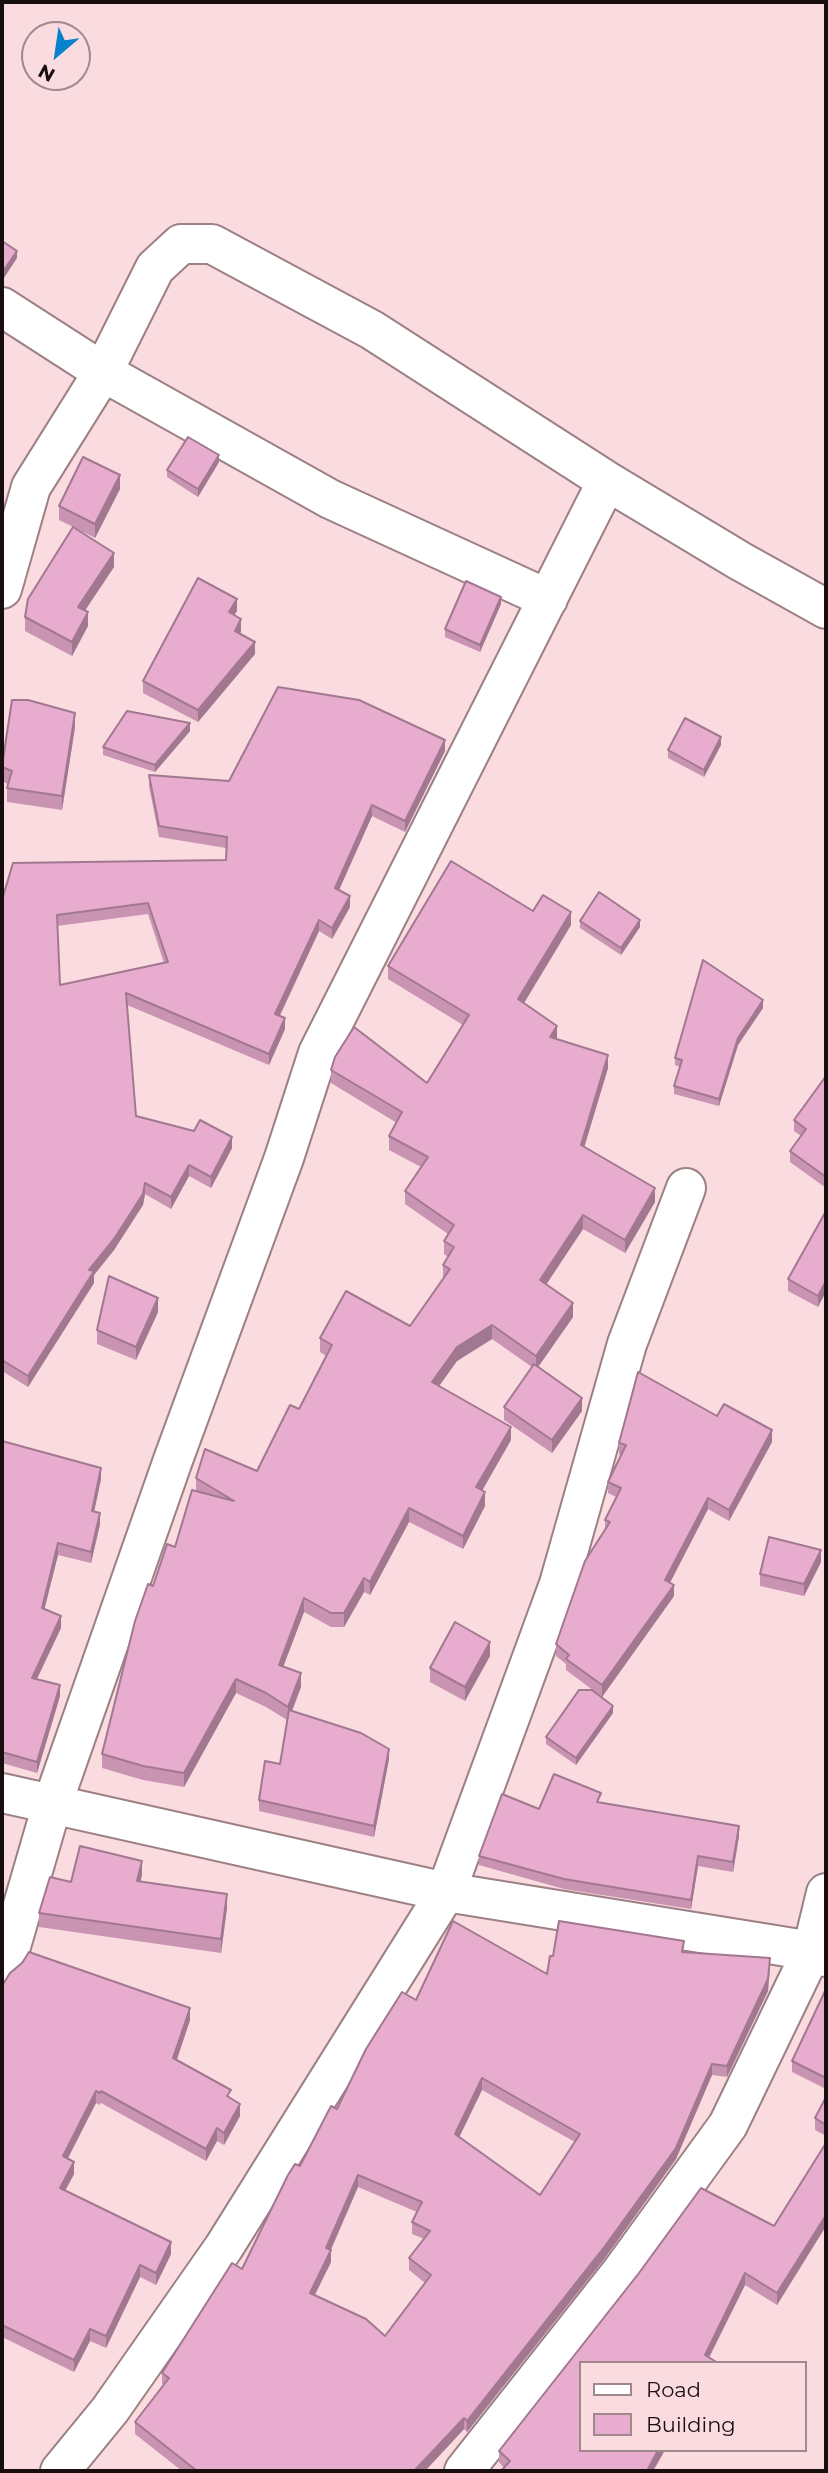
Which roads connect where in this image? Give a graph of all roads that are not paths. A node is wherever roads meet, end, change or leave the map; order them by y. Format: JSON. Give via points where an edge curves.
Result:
{"nodes":[{"id":1,"x":2,"y":307,"type":"edge"},
{"id":2,"x":103,"y":372,"type":"junction"},
{"id":3,"x":607,"y":481,"type":"junction"},
{"id":4,"x":17,"y":486,"type":"edge"},
{"id":5,"x":2,"y":589,"type":"edge"},
{"id":6,"x":548,"y":599,"type":"junction"},
{"id":7,"x":826,"y":609,"type":"edge"},
{"id":8,"x":686,"y":1188,"type":"dead end"},
{"id":9,"x":2,"y":1793,"type":"edge"},
{"id":10,"x":52,"y":1805,"type":"junction"},
{"id":11,"x":446,"y":1892,"type":"junction"},
{"id":12,"x":826,"y":1893,"type":"edge"},
{"id":13,"x":819,"y":1954,"type":"edge"},
{"id":14,"x":2,"y":1965,"type":"edge"},
{"id":15,"x":60,"y":2471,"type":"edge"},
{"id":16,"x":464,"y":2471,"type":"edge"}],
"edges":[{"from":1,"to":2,"type":"street"},
{"from":2,"to":3,"type":"street","via":[[155,268],[181,244],[212,244],[372,330]]},
{"from":2,"to":4,"type":"street"},
{"from":2,"to":6,"type":"street","via":[[330,499]]},
{"from":3,"to":6,"type":"street"},
{"from":3,"to":7,"type":"street"},
{"from":4,"to":5,"type":"street"},
{"from":6,"to":10,"type":"street","via":[[318,1053]]},
{"from":8,"to":11,"type":"street","via":[[627,1344],[559,1584]]},
{"from":9,"to":10,"type":"street"},
{"from":10,"to":11,"type":"street"},
{"from":10,"to":14,"type":"street"},
{"from":11,"to":13,"type":"street"},
{"from":11,"to":15,"type":"street","via":[[224,2246],[110,2410]]},
{"from":12,"to":13,"type":"street"},
{"from":13,"to":16,"type":"street","via":[[728,2125],[622,2271]]}]}
